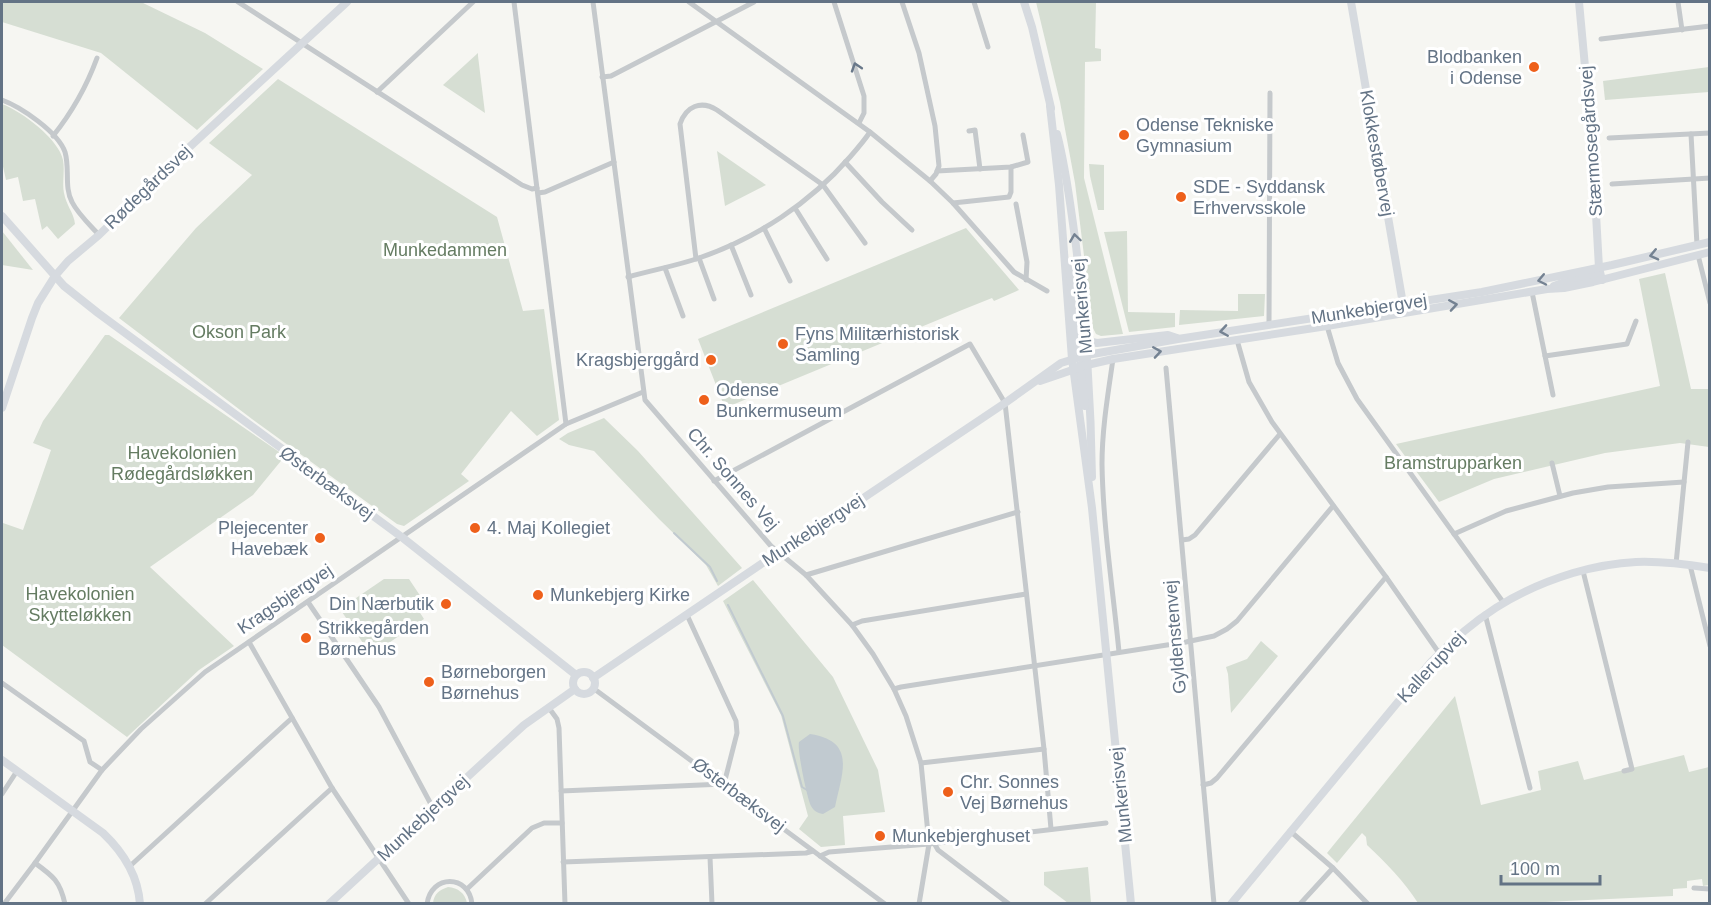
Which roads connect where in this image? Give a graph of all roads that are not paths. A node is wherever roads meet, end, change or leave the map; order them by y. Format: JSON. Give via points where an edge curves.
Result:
{"nodes":[{"id":1,"x":238,"y":2,"type":"edge"},
{"id":2,"x":347,"y":2,"type":"edge"},
{"id":3,"x":473,"y":2,"type":"edge"},
{"id":4,"x":514,"y":2,"type":"edge"},
{"id":5,"x":593,"y":2,"type":"edge"},
{"id":6,"x":689,"y":2,"type":"edge"},
{"id":7,"x":754,"y":2,"type":"edge"},
{"id":8,"x":834,"y":2,"type":"edge"},
{"id":9,"x":902,"y":2,"type":"edge"},
{"id":10,"x":974,"y":2,"type":"edge"},
{"id":11,"x":1024,"y":2,"type":"edge"},
{"id":12,"x":1351,"y":2,"type":"edge"},
{"id":13,"x":1579,"y":2,"type":"edge"},
{"id":14,"x":1678,"y":2,"type":"edge"},
{"id":15,"x":717,"y":21,"type":"junction"},
{"id":16,"x":1710,"y":26,"type":"edge"},
{"id":17,"x":1682,"y":30,"type":"junction"},
{"id":18,"x":1601,"y":39,"type":"dead end"},
{"id":19,"x":303,"y":42,"type":"junction"},
{"id":20,"x":988,"y":47,"type":"dead end"},
{"id":21,"x":97,"y":58,"type":"dead end"},
{"id":22,"x":602,"y":77,"type":"junction"},
{"id":23,"x":377,"y":92,"type":"junction"},
{"id":24,"x":1270,"y":93,"type":"dead end"},
{"id":25,"x":2,"y":100,"type":"edge"},
{"id":26,"x":1050,"y":106,"type":"junction"},
{"id":27,"x":859,"y":123,"type":"junction"},
{"id":28,"x":969,"y":131,"type":"dead end"},
{"id":29,"x":870,"y":132,"type":"junction"},
{"id":30,"x":1710,"y":133,"type":"edge"},
{"id":31,"x":1691,"y":134,"type":"junction"},
{"id":32,"x":1023,"y":135,"type":"dead end"},
{"id":33,"x":53,"y":136,"type":"junction"},
{"id":34,"x":1609,"y":138,"type":"dead end"},
{"id":35,"x":614,"y":162,"type":"junction"},
{"id":36,"x":845,"y":162,"type":"junction"},
{"id":37,"x":1011,"y":167,"type":"junction"},
{"id":38,"x":980,"y":169,"type":"junction"},
{"id":39,"x":938,"y":171,"type":"junction"},
{"id":40,"x":1710,"y":178,"type":"edge"},
{"id":41,"x":1694,"y":179,"type":"junction"},
{"id":42,"x":930,"y":181,"type":"junction"},
{"id":43,"x":1612,"y":184,"type":"dead end"},
{"id":44,"x":823,"y":185,"type":"junction"},
{"id":45,"x":538,"y":191,"type":"junction"},
{"id":46,"x":953,"y":203,"type":"junction"},
{"id":47,"x":1016,"y":204,"type":"dead end"},
{"id":48,"x":795,"y":208,"type":"junction"},
{"id":49,"x":2,"y":216,"type":"edge"},
{"id":50,"x":764,"y":228,"type":"junction"},
{"id":51,"x":912,"y":231,"type":"dead end"},
{"id":52,"x":99,"y":235,"type":"junction"},
{"id":53,"x":1710,"y":242,"type":"edge"},
{"id":54,"x":865,"y":243,"type":"dead end"},
{"id":55,"x":731,"y":245,"type":"junction"},
{"id":56,"x":1697,"y":245,"type":"junction"},
{"id":57,"x":1710,"y":252,"type":"edge"},
{"id":58,"x":1698,"y":255,"type":"junction"},
{"id":59,"x":698,"y":259,"type":"junction"},
{"id":60,"x":827,"y":259,"type":"dead end"},
{"id":61,"x":665,"y":268,"type":"junction"},
{"id":62,"x":1599,"y":268,"type":"junction"},
{"id":63,"x":55,"y":276,"type":"junction"},
{"id":64,"x":628,"y":277,"type":"junction"},
{"id":65,"x":1026,"y":280,"type":"junction"},
{"id":66,"x":1602,"y":280,"type":"junction"},
{"id":67,"x":790,"y":281,"type":"dead end"},
{"id":68,"x":1547,"y":289,"type":"junction"},
{"id":69,"x":1047,"y":291,"type":"dead end"},
{"id":70,"x":1532,"y":292,"type":"junction"},
{"id":71,"x":751,"y":295,"type":"dead end"},
{"id":72,"x":714,"y":299,"type":"dead end"},
{"id":73,"x":1710,"y":303,"type":"edge"},
{"id":74,"x":1403,"y":304,"type":"junction"},
{"id":75,"x":683,"y":316,"type":"dead end"},
{"id":76,"x":1636,"y":321,"type":"dead end"},
{"id":77,"x":1269,"y":325,"type":"junction"},
{"id":78,"x":1327,"y":326,"type":"junction"},
{"id":79,"x":1086,"y":338,"type":"junction"},
{"id":80,"x":1178,"y":339,"type":"junction"},
{"id":81,"x":1237,"y":340,"type":"junction"},
{"id":82,"x":1545,"y":356,"type":"junction"},
{"id":83,"x":1080,"y":357,"type":"junction"},
{"id":84,"x":1113,"y":359,"type":"junction"},
{"id":85,"x":1080,"y":367,"type":"junction"},
{"id":86,"x":1166,"y":368,"type":"dead end"},
{"id":87,"x":1034,"y":383,"type":"junction"},
{"id":88,"x":643,"y":392,"type":"junction"},
{"id":89,"x":1553,"y":395,"type":"dead end"},
{"id":90,"x":1005,"y":403,"type":"junction"},
{"id":91,"x":2,"y":408,"type":"edge"},
{"id":92,"x":566,"y":424,"type":"junction"},
{"id":93,"x":1280,"y":434,"type":"junction"},
{"id":94,"x":1688,"y":442,"type":"dead end"},
{"id":95,"x":1552,"y":463,"type":"dead end"},
{"id":96,"x":714,"y":481,"type":"junction"},
{"id":97,"x":1684,"y":483,"type":"junction"},
{"id":98,"x":1560,"y":496,"type":"junction"},
{"id":99,"x":1333,"y":506,"type":"junction"},
{"id":100,"x":1092,"y":508,"type":"junction"},
{"id":101,"x":1018,"y":512,"type":"junction"},
{"id":102,"x":1454,"y":534,"type":"junction"},
{"id":103,"x":403,"y":538,"type":"junction"},
{"id":104,"x":1182,"y":540,"type":"junction"},
{"id":105,"x":779,"y":552,"type":"junction"},
{"id":106,"x":1676,"y":564,"type":"junction"},
{"id":107,"x":1690,"y":565,"type":"junction"},
{"id":108,"x":1710,"y":568,"type":"edge"},
{"id":109,"x":1583,"y":571,"type":"junction"},
{"id":110,"x":806,"y":575,"type":"junction"},
{"id":111,"x":1386,"y":577,"type":"junction"},
{"id":112,"x":1026,"y":594,"type":"junction"},
{"id":113,"x":308,"y":602,"type":"junction"},
{"id":114,"x":1503,"y":602,"type":"junction"},
{"id":115,"x":1485,"y":614,"type":"junction"},
{"id":116,"x":687,"y":615,"type":"junction"},
{"id":117,"x":852,"y":625,"type":"junction"},
{"id":118,"x":1190,"y":641,"type":"junction"},
{"id":119,"x":249,"y":642,"type":"junction"},
{"id":120,"x":1710,"y":646,"type":"edge"},
{"id":121,"x":1119,"y":652,"type":"junction"},
{"id":122,"x":1107,"y":653,"type":"junction"},
{"id":123,"x":1440,"y":653,"type":"junction"},
{"id":124,"x":1034,"y":666,"type":"junction"},
{"id":125,"x":576,"y":675,"type":"junction"},
{"id":126,"x":593,"y":678,"type":"junction"},
{"id":127,"x":2,"y":683,"type":"edge"},
{"id":128,"x":593,"y":688,"type":"junction"},
{"id":129,"x":575,"y":689,"type":"junction"},
{"id":130,"x":894,"y":689,"type":"junction"},
{"id":131,"x":549,"y":708,"type":"junction"},
{"id":132,"x":292,"y":718,"type":"junction"},
{"id":133,"x":1044,"y":749,"type":"junction"},
{"id":134,"x":2,"y":760,"type":"edge"},
{"id":135,"x":921,"y":762,"type":"junction"},
{"id":136,"x":102,"y":770,"type":"junction"},
{"id":137,"x":17,"y":771,"type":"junction"},
{"id":138,"x":1624,"y":771,"type":"dead end"},
{"id":139,"x":724,"y":784,"type":"junction"},
{"id":140,"x":1203,"y":785,"type":"junction"},
{"id":141,"x":332,"y":788,"type":"junction"},
{"id":142,"x":1530,"y":788,"type":"dead end"},
{"id":143,"x":561,"y":791,"type":"junction"},
{"id":144,"x":2,"y":794,"type":"edge"},
{"id":145,"x":434,"y":808,"type":"junction"},
{"id":146,"x":73,"y":811,"type":"junction"},
{"id":147,"x":562,"y":823,"type":"junction"},
{"id":148,"x":1106,"y":823,"type":"dead end"},
{"id":149,"x":1051,"y":830,"type":"junction"},
{"id":150,"x":1290,"y":831,"type":"junction"},
{"id":151,"x":931,"y":844,"type":"junction"},
{"id":152,"x":813,"y":851,"type":"junction"},
{"id":153,"x":820,"y":856,"type":"junction"},
{"id":154,"x":710,"y":857,"type":"junction"},
{"id":155,"x":379,"y":859,"type":"junction"},
{"id":156,"x":563,"y":862,"type":"junction"},
{"id":157,"x":35,"y":863,"type":"junction"},
{"id":158,"x":130,"y":866,"type":"junction"},
{"id":159,"x":1334,"y":868,"type":"junction"},
{"id":160,"x":1694,"y":888,"type":"dead end"},
{"id":161,"x":467,"y":889,"type":"junction"},
{"id":162,"x":1710,"y":889,"type":"edge"},
{"id":163,"x":4,"y":903,"type":"edge"},
{"id":164,"x":65,"y":903,"type":"edge"},
{"id":165,"x":140,"y":903,"type":"edge"},
{"id":166,"x":206,"y":903,"type":"edge"},
{"id":167,"x":329,"y":903,"type":"edge"},
{"id":168,"x":409,"y":903,"type":"edge"},
{"id":169,"x":427,"y":903,"type":"edge"},
{"id":170,"x":472,"y":903,"type":"edge"},
{"id":171,"x":565,"y":903,"type":"edge"},
{"id":172,"x":712,"y":903,"type":"edge"},
{"id":173,"x":885,"y":903,"type":"edge"},
{"id":174,"x":919,"y":903,"type":"edge"},
{"id":175,"x":1009,"y":903,"type":"edge"},
{"id":176,"x":1131,"y":903,"type":"edge"},
{"id":177,"x":1214,"y":903,"type":"edge"},
{"id":178,"x":1231,"y":903,"type":"edge"},
{"id":179,"x":1300,"y":903,"type":"edge"},
{"id":180,"x":1368,"y":903,"type":"edge"}],
"edges":[{"from":1,"to":19,"type":"street"},
{"from":2,"to":19,"type":"street","name":"Rødegårdsvej"},
{"from":3,"to":23,"type":"street"},
{"from":4,"to":45,"type":"street"},
{"from":5,"to":22,"type":"street"},
{"from":6,"to":15,"type":"street"},
{"from":7,"to":15,"type":"street"},
{"from":27,"to":8,"type":"street","one_way":true,"via":[[864,113],[864,96]]},
{"from":9,"to":39,"type":"street","via":[[929,96]]},
{"from":10,"to":20,"type":"street"},
{"from":11,"to":26,"type":"street","name":"Munkerisvej"},
{"from":12,"to":74,"type":"street","name":"Klokkestøbervej"},
{"from":13,"to":62,"type":"street","name":"Stærmosegårdsvej"},
{"from":14,"to":17,"type":"street"},
{"from":15,"to":22,"type":"street"},
{"from":15,"to":27,"type":"street"},
{"from":16,"to":17,"type":"street"},
{"from":17,"to":18,"type":"street"},
{"from":19,"to":23,"type":"street"},
{"from":19,"to":52,"type":"street","name":"Rødegårdsvej"},
{"from":21,"to":33,"type":"street","via":[[79,100]]},
{"from":22,"to":35,"type":"street"},
{"from":23,"to":45,"type":"street","via":[[522,185]]},
{"from":24,"to":77,"type":"street"},
{"from":25,"to":33,"type":"street","via":[[36,119]]},
{"from":79,"to":26,"type":"street","name":"Munkerisvej","one_way":true,"via":[[1068,185]]},
{"from":26,"to":83,"type":"street","name":"Munkerisvej","via":[[1063,256],[1070,272]]},
{"from":27,"to":29,"type":"street"},
{"from":28,"to":38,"type":"street","via":[[975,130]]},
{"from":29,"to":36,"type":"street"},
{"from":29,"to":42,"type":"street"},
{"from":30,"to":31,"type":"street"},
{"from":31,"to":34,"type":"street"},
{"from":31,"to":41,"type":"street"},
{"from":32,"to":37,"type":"street","via":[[1028,162]]},
{"from":33,"to":52,"type":"street","via":[[65,152],[67,190],[72,204]]},
{"from":35,"to":45,"type":"street","via":[[545,192]]},
{"from":35,"to":64,"type":"street"},
{"from":36,"to":44,"type":"street"},
{"from":36,"to":51,"type":"street"},
{"from":37,"to":38,"type":"street"},
{"from":37,"to":46,"type":"street","via":[[1009,197]]},
{"from":38,"to":39,"type":"street"},
{"from":39,"to":42,"type":"street"},
{"from":40,"to":41,"type":"street"},
{"from":41,"to":43,"type":"street"},
{"from":41,"to":56,"type":"street"},
{"from":42,"to":46,"type":"street"},
{"from":44,"to":48,"type":"street"},
{"from":44,"to":54,"type":"street"},
{"from":44,"to":59,"type":"street","via":[[710,106],[702,104],[687,110],[680,124]]},
{"from":45,"to":92,"type":"street"},
{"from":46,"to":65,"type":"street","via":[[1014,272]]},
{"from":47,"to":65,"type":"street","via":[[1027,262]]},
{"from":48,"to":50,"type":"street"},
{"from":48,"to":60,"type":"street"},
{"from":49,"to":63,"type":"street","name":"Østerbæksvej"},
{"from":50,"to":55,"type":"street"},
{"from":50,"to":67,"type":"street"},
{"from":52,"to":63,"type":"street","name":"Rødegårdsvej"},
{"from":53,"to":56,"type":"street","name":"Munkebjergvej"},
{"from":55,"to":59,"type":"street"},
{"from":55,"to":71,"type":"street"},
{"from":56,"to":62,"type":"street","name":"Munkebjergvej","one_way":true},
{"from":57,"to":58,"type":"street","name":"Munkebjergvej"},
{"from":58,"to":66,"type":"street","name":"Munkebjergvej"},
{"from":58,"to":73,"type":"street"},
{"from":59,"to":61,"type":"street"},
{"from":59,"to":72,"type":"street"},
{"from":61,"to":64,"type":"street"},
{"from":61,"to":75,"type":"street"},
{"from":62,"to":66,"type":"street","name":"Stærmosegårdsvej"},
{"from":62,"to":68,"type":"street","via":[[1598,274]]},
{"from":62,"to":74,"type":"street","name":"Munkebjergvej","one_way":true},
{"from":63,"to":91,"type":"street","name":"Rødegårdsvej","via":[[35,311]]},
{"from":63,"to":103,"type":"street","name":"Østerbæksvej","via":[[98,313]]},
{"from":64,"to":88,"type":"street"},
{"from":65,"to":69,"type":"street"},
{"from":66,"to":68,"type":"street","name":"Munkebjergvej"},
{"from":68,"to":70,"type":"street","name":"Munkebjergvej"},
{"from":78,"to":70,"type":"street","name":"Munkebjergvej","one_way":true},
{"from":70,"to":82,"type":"street"},
{"from":74,"to":77,"type":"street","name":"Munkebjergvej"},
{"from":76,"to":82,"type":"street","via":[[1627,344]]},
{"from":77,"to":80,"type":"street","name":"Munkebjergvej","one_way":true},
{"from":78,"to":81,"type":"street","name":"Munkebjergvej"},
{"from":78,"to":102,"type":"street","via":[[1338,363],[1357,399]]},
{"from":79,"to":80,"type":"street","via":[[1097,343],[1168,335]]},
{"from":79,"to":83,"type":"street","name":"Munkerisvej"},
{"from":80,"to":83,"type":"street","name":"Munkebjergvej"},
{"from":84,"to":81,"type":"street","name":"Munkebjergvej","one_way":true},
{"from":81,"to":93,"type":"street","via":[[1253,390]]},
{"from":82,"to":89,"type":"street"},
{"from":83,"to":85,"type":"street","name":"Munkerisvej"},
{"from":83,"to":85,"type":"street"},
{"from":83,"to":87,"type":"street","name":"Munkebjergvej","via":[[1061,363]]},
{"from":84,"to":85,"type":"street","name":"Munkebjergvej"},
{"from":84,"to":121,"type":"street","name":"Munkerisvej","via":[[1103,480]]},
{"from":85,"to":87,"type":"street","name":"Munkebjergvej"},
{"from":85,"to":100,"type":"street","name":"Munkerisvej"},
{"from":85,"to":100,"type":"street","name":"Munkerisvej","via":[[1090,423]]},
{"from":86,"to":104,"type":"street","name":"Gyldenstenvej"},
{"from":87,"to":90,"type":"street","name":"Munkebjergvej"},
{"from":88,"to":92,"type":"street","name":"Kragsbjergvej"},
{"from":88,"to":96,"type":"street","name":"Chr. Sonnes Vej","via":[[645,400]]},
{"from":90,"to":96,"type":"street","via":[[970,345]]},
{"from":90,"to":101,"type":"street"},
{"from":90,"to":105,"type":"street","name":"Munkebjergvej"},
{"from":92,"to":103,"type":"street","name":"Kragsbjergvej"},
{"from":93,"to":99,"type":"street"},
{"from":93,"to":104,"type":"street","via":[[1195,535]]},
{"from":94,"to":97,"type":"street"},
{"from":95,"to":98,"type":"street"},
{"from":96,"to":105,"type":"street","name":"Chr. Sonnes Vej"},
{"from":97,"to":98,"type":"street","via":[[1608,486]]},
{"from":97,"to":106,"type":"street"},
{"from":98,"to":102,"type":"street","via":[[1506,511]]},
{"from":99,"to":111,"type":"street"},
{"from":99,"to":118,"type":"street","via":[[1237,621],[1214,636]]},
{"from":100,"to":122,"type":"street","name":"Munkerisvej"},
{"from":101,"to":110,"type":"street"},
{"from":101,"to":112,"type":"street"},
{"from":102,"to":114,"type":"street"},
{"from":103,"to":113,"type":"street","name":"Kragsbjergvej"},
{"from":103,"to":125,"type":"street","name":"Østerbæksvej"},
{"from":104,"to":118,"type":"street","name":"Gyldenstenvej"},
{"from":105,"to":110,"type":"street","name":"Chr. Sonnes Vej"},
{"from":105,"to":116,"type":"street","name":"Munkebjergvej"},
{"from":106,"to":107,"type":"street","name":"Kallerupvej"},
{"from":106,"to":109,"type":"street","name":"Kallerupvej","via":[[1634,562]]},
{"from":107,"to":108,"type":"street","name":"Kallerupvej"},
{"from":107,"to":120,"type":"street"},
{"from":109,"to":114,"type":"street","name":"Kallerupvej","via":[[1533,587]]},
{"from":109,"to":138,"type":"street","via":[[1632,769]]},
{"from":110,"to":117,"type":"street","name":"Chr. Sonnes Vej"},
{"from":111,"to":123,"type":"street"},
{"from":111,"to":140,"type":"street","via":[[1217,778]]},
{"from":112,"to":117,"type":"street"},
{"from":112,"to":124,"type":"street"},
{"from":113,"to":119,"type":"street","name":"Kragsbjergvej"},
{"from":113,"to":145,"type":"street","via":[[379,707]]},
{"from":114,"to":115,"type":"street","name":"Kallerupvej"},
{"from":115,"to":123,"type":"street","name":"Kallerupvej"},
{"from":115,"to":142,"type":"street"},
{"from":116,"to":126,"type":"street","name":"Munkebjergvej"},
{"from":116,"to":139,"type":"street","via":[[736,721],[737,733]]},
{"from":117,"to":130,"type":"street","name":"Chr. Sonnes Vej"},
{"from":118,"to":121,"type":"street"},
{"from":118,"to":140,"type":"street","name":"Gyldenstenvej"},
{"from":119,"to":132,"type":"street"},
{"from":119,"to":136,"type":"street","name":"Kragsbjergvej","via":[[205,672]]},
{"from":121,"to":122,"type":"street"},
{"from":122,"to":124,"type":"street"},
{"from":122,"to":176,"type":"street","name":"Munkerisvej"},
{"from":123,"to":150,"type":"street","name":"Kallerupvej"},
{"from":124,"to":130,"type":"street"},
{"from":124,"to":133,"type":"street"},
{"from":125,"to":126,"type":"street","via":[[585,672]]},
{"from":125,"to":129,"type":"street"},
{"from":126,"to":128,"type":"street"},
{"from":127,"to":136,"type":"street","via":[[84,741],[90,762]]},
{"from":128,"to":129,"type":"street","via":[[584,693]]},
{"from":128,"to":139,"type":"street","name":"Østerbæksvej"},
{"from":129,"to":131,"type":"street","name":"Munkebjergvej"},
{"from":130,"to":135,"type":"street","name":"Chr. Sonnes Vej"},
{"from":131,"to":143,"type":"street","via":[[559,728]]},
{"from":131,"to":145,"type":"street","name":"Munkebjergvej","via":[[524,725]]},
{"from":132,"to":141,"type":"street"},
{"from":132,"to":158,"type":"street"},
{"from":133,"to":135,"type":"street"},
{"from":133,"to":149,"type":"street"},
{"from":134,"to":137,"type":"street"},
{"from":135,"to":151,"type":"street","name":"Chr. Sonnes Vej"},
{"from":136,"to":146,"type":"street","name":"Kragsbjergvej"},
{"from":137,"to":144,"type":"street"},
{"from":137,"to":146,"type":"street"},
{"from":139,"to":143,"type":"street"},
{"from":139,"to":152,"type":"street","name":"Østerbæksvej"},
{"from":140,"to":177,"type":"street","name":"Gyldenstenvej"},
{"from":141,"to":155,"type":"street"},
{"from":141,"to":166,"type":"street"},
{"from":143,"to":147,"type":"street"},
{"from":145,"to":155,"type":"street","name":"Munkebjergvej"},
{"from":146,"to":157,"type":"street","name":"Kragsbjergvej"},
{"from":146,"to":158,"type":"street","via":[[116,844]]},
{"from":147,"to":156,"type":"street"},
{"from":147,"to":161,"type":"street","via":[[532,828]]},
{"from":148,"to":149,"type":"street"},
{"from":149,"to":151,"type":"street"},
{"from":150,"to":159,"type":"street"},
{"from":150,"to":178,"type":"street","name":"Kallerupvej"},
{"from":151,"to":153,"type":"street","via":[[829,852]]},
{"from":151,"to":174,"type":"street","name":"Chr. Sonnes Vej"},
{"from":151,"to":175,"type":"street"},
{"from":152,"to":153,"type":"street","name":"Østerbæksvej"},
{"from":152,"to":154,"type":"street"},
{"from":153,"to":173,"type":"street","name":"Østerbæksvej"},
{"from":154,"to":156,"type":"street"},
{"from":154,"to":172,"type":"street"},
{"from":155,"to":167,"type":"street","name":"Munkebjergvej"},
{"from":155,"to":168,"type":"street"},
{"from":156,"to":171,"type":"street"},
{"from":157,"to":163,"type":"street","name":"Kragsbjergvej"},
{"from":157,"to":164,"type":"street","via":[[55,878]]},
{"from":158,"to":165,"type":"street"},
{"from":159,"to":179,"type":"street"},
{"from":159,"to":180,"type":"street"},
{"from":160,"to":162,"type":"street"},
{"from":161,"to":169,"type":"street","via":[[455,882],[441,883]]},
{"from":161,"to":170,"type":"street"}]}
